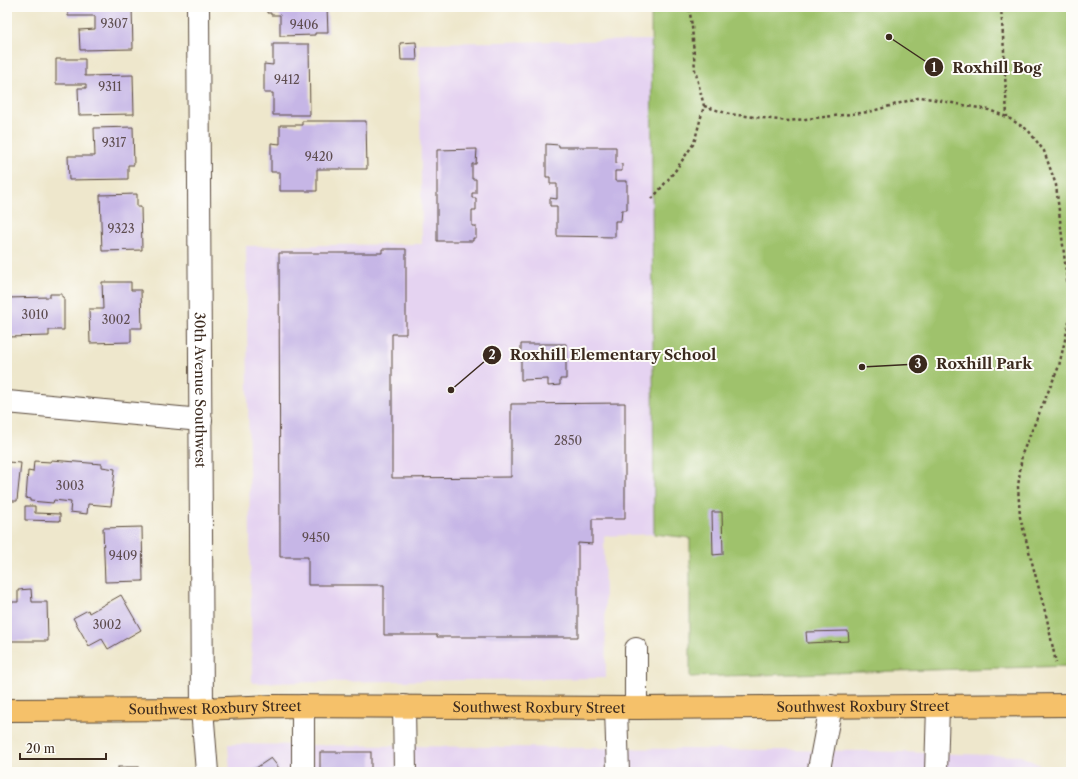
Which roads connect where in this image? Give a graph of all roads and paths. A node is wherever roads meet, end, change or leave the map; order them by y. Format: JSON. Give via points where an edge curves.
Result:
{"nodes":[{"id":1,"x":198,"y":7,"type":"edge"},
{"id":2,"x":688,"y":7,"type":"edge"},
{"id":3,"x":1001,"y":7,"type":"edge"},
{"id":4,"x":704,"y":106,"type":"junction"},
{"id":5,"x":1008,"y":117,"type":"junction"},
{"id":6,"x":652,"y":199,"type":"dead end"},
{"id":7,"x":7,"y":402,"type":"edge"},
{"id":8,"x":201,"y":420,"type":"junction"},
{"id":9,"x":636,"y":649,"type":"dead end"},
{"id":10,"x":1056,"y":663,"type":"dead end"},
{"id":11,"x":1071,"y":705,"type":"edge"},
{"id":12,"x":303,"y":706,"type":"junction"},
{"id":13,"x":404,"y":706,"type":"junction"},
{"id":14,"x":831,"y":706,"type":"junction"},
{"id":15,"x":938,"y":707,"type":"junction"},
{"id":16,"x":626,"y":708,"type":"junction"},
{"id":17,"x":202,"y":709,"type":"junction"},
{"id":18,"x":7,"y":710,"type":"edge"},
{"id":19,"x":819,"y":769,"type":"dead end"},
{"id":20,"x":207,"y":772,"type":"edge"},
{"id":21,"x":303,"y":772,"type":"edge"},
{"id":22,"x":405,"y":772,"type":"edge"},
{"id":23,"x":618,"y":772,"type":"edge"},
{"id":24,"x":936,"y":772,"type":"edge"}],
"edges":[{"from":1,"to":8,"type":"street","name":"30th Avenue Southwest"},
{"from":2,"to":4,"type":"path","via":[[695,70]]},
{"from":3,"to":5,"type":"path"},
{"from":4,"to":5,"type":"path","via":[[729,114],[788,121],[869,112],[921,97],[988,110]]},
{"from":4,"to":6,"type":"path","via":[[694,143]]},
{"from":5,"to":10,"type":"path","via":[[1028,130],[1044,151],[1056,185],[1071,314],[1059,366],[1022,454],[1018,487],[1020,518]]},
{"from":7,"to":8,"type":"street"},
{"from":8,"to":17,"type":"street","name":"30th Avenue Southwest"},
{"from":9,"to":16,"type":"street"},
{"from":11,"to":15,"type":"main road","name":"Southwest Roxbury Street"},
{"from":12,"to":13,"type":"main road","name":"Southwest Roxbury Street"},
{"from":12,"to":17,"type":"main road","name":"Southwest Roxbury Street"},
{"from":12,"to":21,"type":"street"},
{"from":13,"to":16,"type":"main road","name":"Southwest Roxbury Street"},
{"from":13,"to":22,"type":"street"},
{"from":14,"to":15,"type":"main road","name":"Southwest Roxbury Street"},
{"from":14,"to":16,"type":"main road","name":"Southwest Roxbury Street"},
{"from":14,"to":19,"type":"street"},
{"from":15,"to":24,"type":"street"},
{"from":16,"to":23,"type":"street"},
{"from":17,"to":18,"type":"main road","name":"Southwest Roxbury Street"},
{"from":17,"to":20,"type":"street","name":"30th Avenue Southwest"}]}
